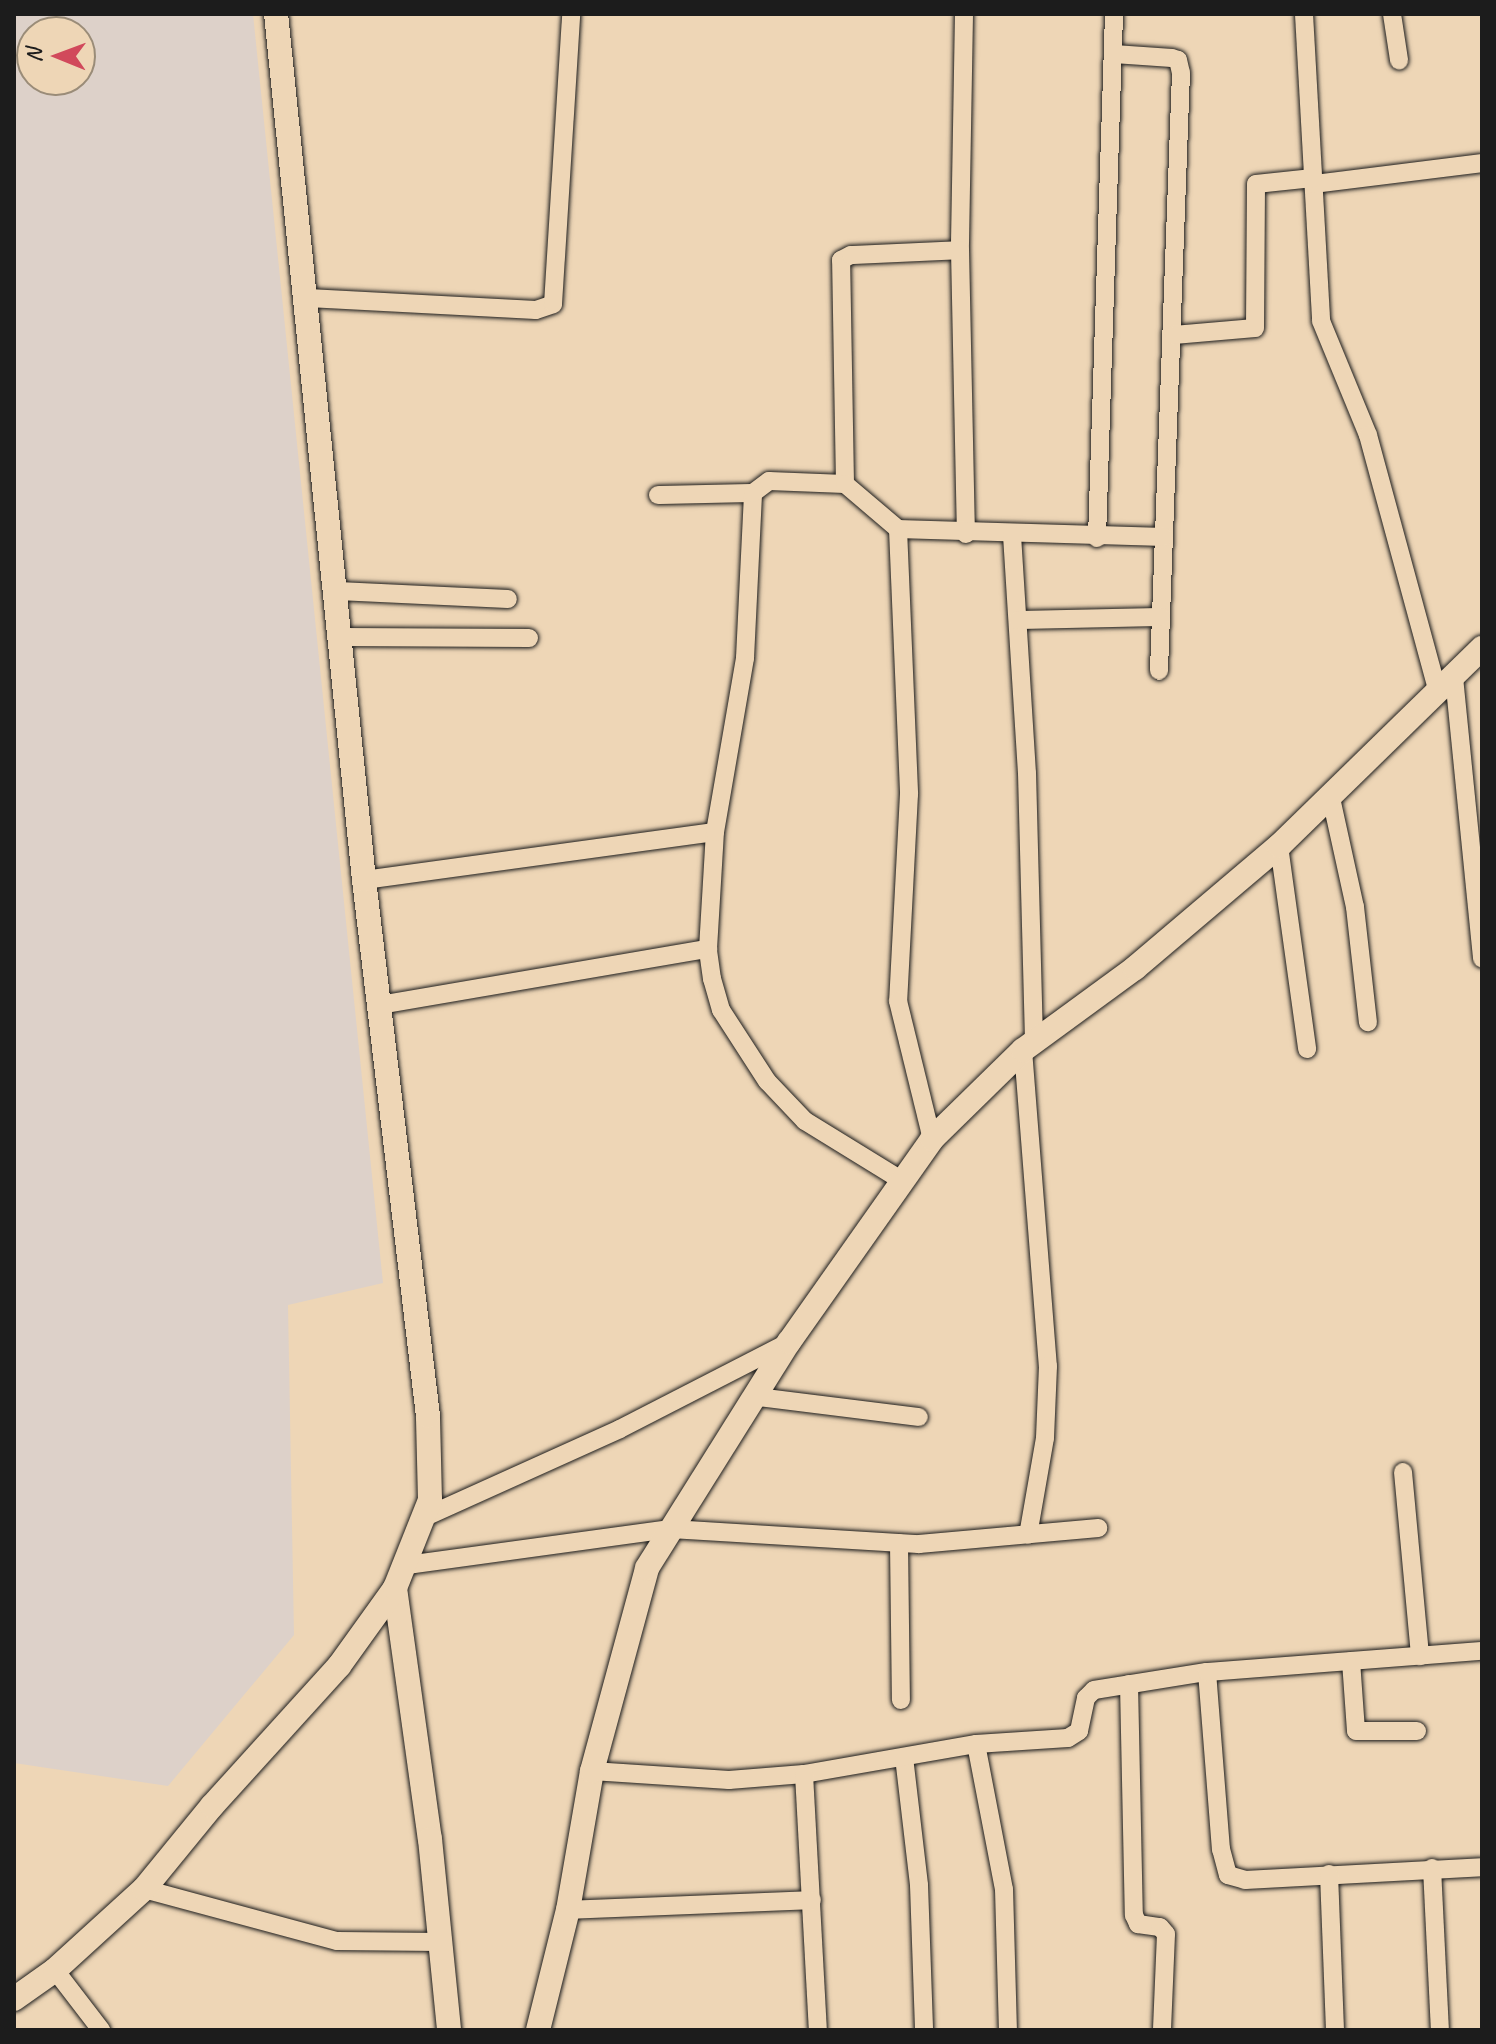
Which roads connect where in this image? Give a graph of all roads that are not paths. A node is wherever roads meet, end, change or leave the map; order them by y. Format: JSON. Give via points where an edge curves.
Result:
{"nodes":[{"id":1,"x":276,"y":14,"type":"edge"},
{"id":2,"x":571,"y":14,"type":"edge"},
{"id":3,"x":964,"y":14,"type":"edge"},
{"id":4,"x":1114,"y":14,"type":"edge"},
{"id":5,"x":1304,"y":14,"type":"edge"},
{"id":6,"x":1392,"y":14,"type":"edge"},
{"id":7,"x":1114,"y":54,"type":"junction"},
{"id":8,"x":1399,"y":60,"type":"dead end"},
{"id":9,"x":1482,"y":163,"type":"edge"},
{"id":10,"x":1313,"y":181,"type":"junction"},
{"id":11,"x":960,"y":250,"type":"junction"},
{"id":12,"x":308,"y":298,"type":"junction"},
{"id":13,"x":1174,"y":335,"type":"junction"},
{"id":14,"x":845,"y":484,"type":"junction"},
{"id":15,"x":753,"y":493,"type":"junction"},
{"id":16,"x":658,"y":495,"type":"dead end"},
{"id":17,"x":898,"y":529,"type":"junction"},
{"id":18,"x":966,"y":534,"type":"junction"},
{"id":19,"x":1012,"y":535,"type":"junction"},
{"id":20,"x":1164,"y":537,"type":"junction"},
{"id":21,"x":1097,"y":538,"type":"junction"},
{"id":22,"x":338,"y":591,"type":"junction"},
{"id":23,"x":508,"y":599,"type":"dead end"},
{"id":24,"x":1161,"y":617,"type":"junction"},
{"id":25,"x":1018,"y":620,"type":"junction"},
{"id":26,"x":342,"y":637,"type":"junction"},
{"id":27,"x":529,"y":638,"type":"dead end"},
{"id":28,"x":1482,"y":648,"type":"edge"},
{"id":29,"x":1159,"y":671,"type":"dead end"},
{"id":30,"x":1446,"y":685,"type":"junction"},
{"id":31,"x":1331,"y":798,"type":"junction"},
{"id":32,"x":715,"y":832,"type":"junction"},
{"id":33,"x":1279,"y":846,"type":"junction"},
{"id":34,"x":364,"y":880,"type":"junction"},
{"id":35,"x":708,"y":949,"type":"junction"},
{"id":36,"x":1482,"y":959,"type":"edge"},
{"id":37,"x":379,"y":1005,"type":"junction"},
{"id":38,"x":1368,"y":1022,"type":"dead end"},
{"id":39,"x":1029,"y":1046,"type":"junction"},
{"id":40,"x":1307,"y":1049,"type":"dead end"},
{"id":41,"x":932,"y":1139,"type":"junction"},
{"id":42,"x":901,"y":1180,"type":"junction"},
{"id":43,"x":789,"y":1342,"type":"junction"},
{"id":44,"x":758,"y":1397,"type":"junction"},
{"id":45,"x":919,"y":1417,"type":"dead end"},
{"id":46,"x":1403,"y":1472,"type":"dead end"},
{"id":47,"x":425,"y":1517,"type":"junction"},
{"id":48,"x":1098,"y":1528,"type":"dead end"},
{"id":49,"x":671,"y":1529,"type":"junction"},
{"id":50,"x":1028,"y":1535,"type":"junction"},
{"id":51,"x":899,"y":1543,"type":"junction"},
{"id":52,"x":407,"y":1565,"type":"junction"},
{"id":53,"x":395,"y":1588,"type":"junction"},
{"id":54,"x":1482,"y":1651,"type":"edge"},
{"id":55,"x":1420,"y":1656,"type":"junction"},
{"id":56,"x":1351,"y":1661,"type":"junction"},
{"id":57,"x":1207,"y":1672,"type":"junction"},
{"id":58,"x":1129,"y":1684,"type":"junction"},
{"id":59,"x":901,"y":1700,"type":"dead end"},
{"id":60,"x":1417,"y":1731,"type":"dead end"},
{"id":61,"x":976,"y":1744,"type":"junction"},
{"id":62,"x":904,"y":1757,"type":"junction"},
{"id":63,"x":592,"y":1771,"type":"junction"},
{"id":64,"x":804,"y":1774,"type":"junction"},
{"id":65,"x":1432,"y":1868,"type":"junction"},
{"id":66,"x":1482,"y":1869,"type":"edge"},
{"id":67,"x":1329,"y":1874,"type":"junction"},
{"id":68,"x":144,"y":1889,"type":"junction"},
{"id":69,"x":812,"y":1900,"type":"junction"},
{"id":70,"x":568,"y":1910,"type":"junction"},
{"id":71,"x":440,"y":1942,"type":"junction"},
{"id":72,"x":55,"y":1970,"type":"junction"},
{"id":73,"x":14,"y":1999,"type":"edge"},
{"id":74,"x":101,"y":2030,"type":"edge"},
{"id":75,"x":449,"y":2030,"type":"edge"},
{"id":76,"x":538,"y":2030,"type":"edge"},
{"id":77,"x":818,"y":2030,"type":"edge"},
{"id":78,"x":924,"y":2030,"type":"edge"},
{"id":79,"x":1008,"y":2030,"type":"edge"},
{"id":80,"x":1162,"y":2030,"type":"edge"},
{"id":81,"x":1335,"y":2030,"type":"edge"},
{"id":82,"x":1440,"y":2030,"type":"edge"}],
"edges":[{"from":1,"to":12,"type":"main road"},
{"from":2,"to":12,"type":"street","via":[[553,304],[536,310]]},
{"from":3,"to":11,"type":"street"},
{"from":4,"to":7,"type":"street"},
{"from":5,"to":10,"type":"street"},
{"from":6,"to":8,"type":"street"},
{"from":7,"to":13,"type":"street","via":[[1172,58],[1181,65]]},
{"from":7,"to":21,"type":"street"},
{"from":9,"to":10,"type":"street"},
{"from":10,"to":13,"type":"street","via":[[1259,182],[1254,187],[1255,328]]},
{"from":10,"to":30,"type":"street","via":[[1321,321],[1368,435]]},
{"from":11,"to":14,"type":"street","via":[[851,255],[841,260]]},
{"from":11,"to":18,"type":"street"},
{"from":12,"to":22,"type":"main road"},
{"from":13,"to":20,"type":"street"},
{"from":14,"to":15,"type":"street","via":[[769,481]]},
{"from":14,"to":17,"type":"street"},
{"from":15,"to":16,"type":"street"},
{"from":15,"to":32,"type":"street","via":[[745,658]]},
{"from":17,"to":18,"type":"street"},
{"from":17,"to":41,"type":"street","via":[[909,794],[898,1001]]},
{"from":18,"to":19,"type":"street"},
{"from":19,"to":21,"type":"street"},
{"from":19,"to":25,"type":"street"},
{"from":20,"to":21,"type":"street"},
{"from":20,"to":24,"type":"street"},
{"from":22,"to":23,"type":"street"},
{"from":22,"to":26,"type":"main road"},
{"from":24,"to":25,"type":"street"},
{"from":24,"to":29,"type":"street"},
{"from":25,"to":39,"type":"street"},
{"from":26,"to":27,"type":"street"},
{"from":26,"to":34,"type":"main road"},
{"from":28,"to":30,"type":"main road"},
{"from":30,"to":31,"type":"main road"},
{"from":30,"to":36,"type":"street"},
{"from":31,"to":33,"type":"main road"},
{"from":31,"to":38,"type":"street","via":[[1355,907]]},
{"from":32,"to":34,"type":"street"},
{"from":32,"to":35,"type":"street"},
{"from":33,"to":39,"type":"main road","via":[[1135,968]]},
{"from":33,"to":40,"type":"street"},
{"from":34,"to":37,"type":"main road"},
{"from":35,"to":37,"type":"street"},
{"from":35,"to":42,"type":"street","via":[[721,1010],[767,1081],[805,1121]]},
{"from":37,"to":47,"type":"main road","via":[[428,1416],[430,1500]]},
{"from":39,"to":41,"type":"main road"},
{"from":39,"to":50,"type":"street","via":[[1048,1366],[1045,1438]]},
{"from":41,"to":42,"type":"main road"},
{"from":42,"to":43,"type":"main road"},
{"from":43,"to":44,"type":"main road"},
{"from":43,"to":47,"type":"street","via":[[620,1429]]},
{"from":44,"to":45,"type":"street"},
{"from":44,"to":49,"type":"main road"},
{"from":46,"to":55,"type":"street"},
{"from":47,"to":52,"type":"main road"},
{"from":48,"to":50,"type":"street"},
{"from":49,"to":51,"type":"street"},
{"from":49,"to":52,"type":"street"},
{"from":49,"to":63,"type":"main road","via":[[647,1568],[630,1617]]},
{"from":50,"to":51,"type":"street"},
{"from":51,"to":59,"type":"street"},
{"from":52,"to":53,"type":"main road"},
{"from":53,"to":68,"type":"main road","via":[[339,1666]]},
{"from":53,"to":71,"type":"main road"},
{"from":54,"to":55,"type":"street"},
{"from":55,"to":56,"type":"street"},
{"from":56,"to":57,"type":"street"},
{"from":56,"to":60,"type":"street","via":[[1356,1731]]},
{"from":57,"to":58,"type":"street"},
{"from":57,"to":67,"type":"street","via":[[1221,1849],[1228,1875],[1245,1880]]},
{"from":58,"to":61,"type":"street","via":[[1090,1693],[1079,1731],[1068,1738]]},
{"from":58,"to":80,"type":"street","via":[[1134,1915],[1138,1924],[1160,1927],[1166,1934]]},
{"from":61,"to":62,"type":"street"},
{"from":61,"to":79,"type":"street","via":[[1004,1889]]},
{"from":62,"to":64,"type":"street"},
{"from":62,"to":78,"type":"street","via":[[919,1885]]},
{"from":63,"to":64,"type":"street","via":[[729,1780]]},
{"from":63,"to":70,"type":"main road"},
{"from":64,"to":69,"type":"street"},
{"from":65,"to":66,"type":"street"},
{"from":65,"to":67,"type":"street"},
{"from":65,"to":82,"type":"street"},
{"from":67,"to":81,"type":"street"},
{"from":68,"to":71,"type":"street","via":[[337,1941]]},
{"from":68,"to":72,"type":"main road"},
{"from":69,"to":70,"type":"street"},
{"from":69,"to":77,"type":"street"},
{"from":70,"to":76,"type":"main road"},
{"from":71,"to":75,"type":"main road"},
{"from":72,"to":73,"type":"main road"},
{"from":72,"to":74,"type":"street"}]}
